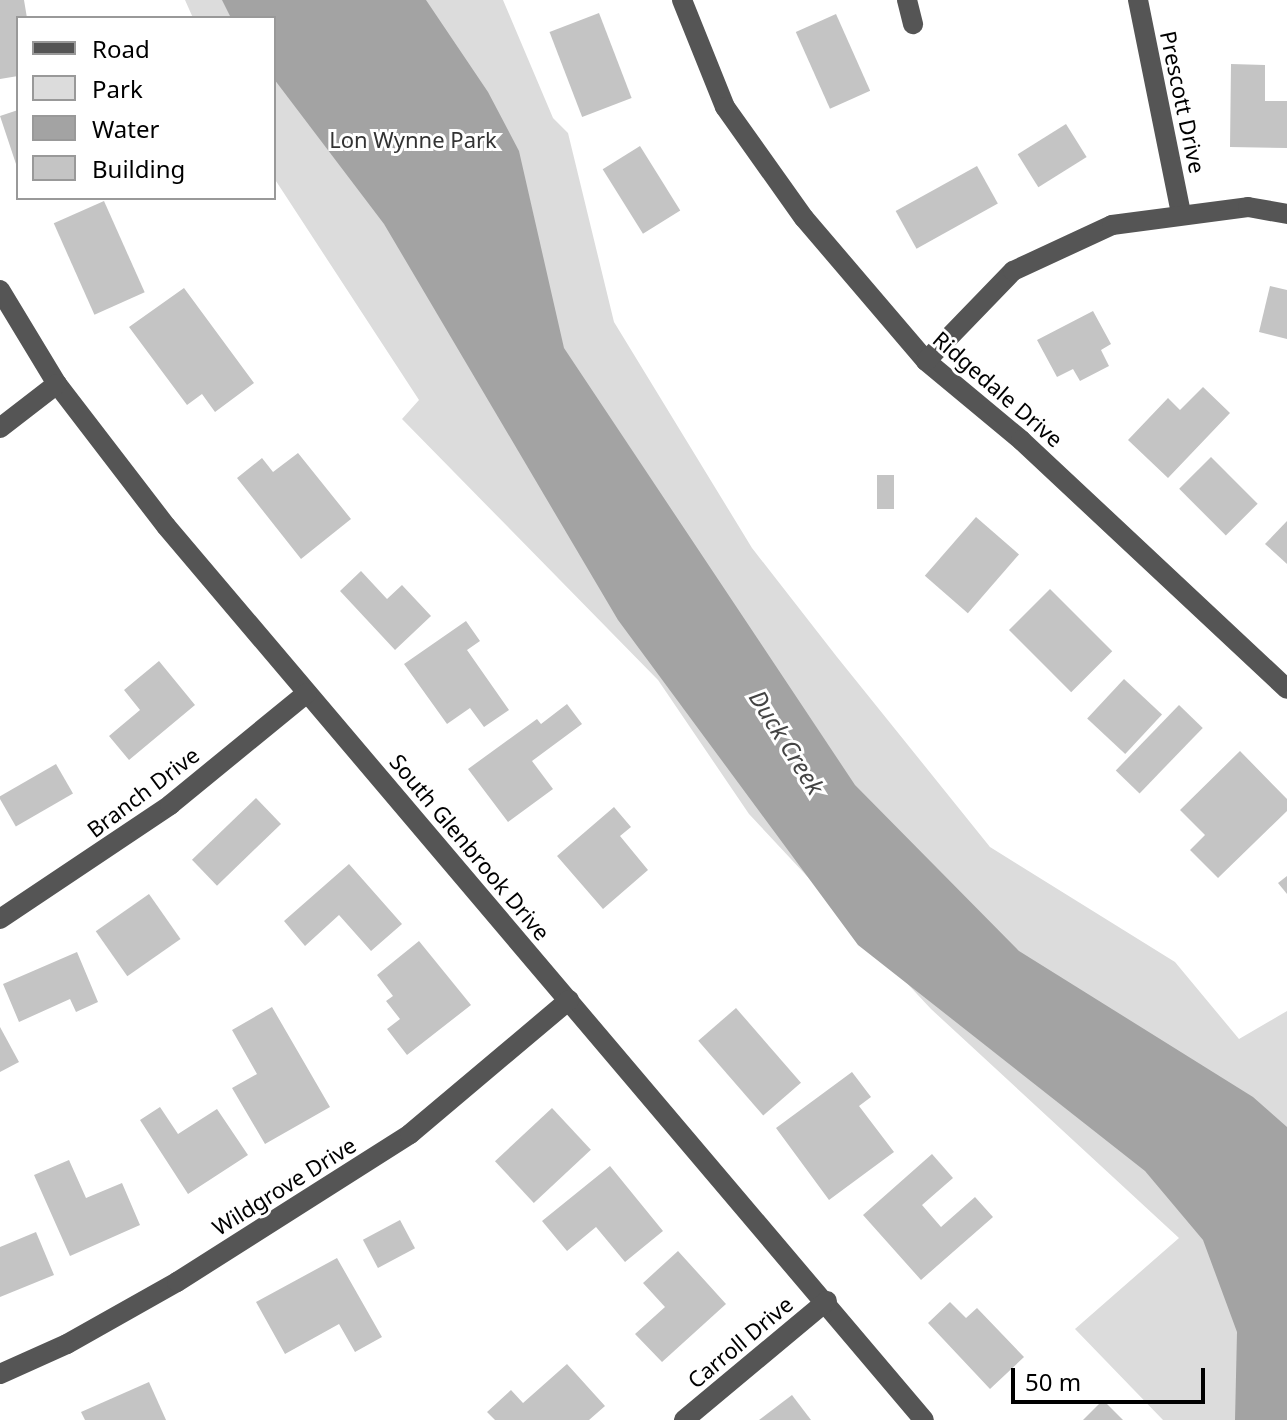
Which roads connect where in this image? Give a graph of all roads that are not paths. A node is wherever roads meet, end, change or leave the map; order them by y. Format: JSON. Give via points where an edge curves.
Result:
{"nodes":[{"id":1,"x":682,"y":0,"type":"edge"},
{"id":2,"x":907,"y":0,"type":"edge"},
{"id":3,"x":1138,"y":0,"type":"edge"},
{"id":4,"x":913,"y":24,"type":"dead end"},
{"id":5,"x":1181,"y":213,"type":"junction"},
{"id":6,"x":1287,"y":214,"type":"edge"},
{"id":7,"x":0,"y":290,"type":"edge"},
{"id":8,"x":926,"y":361,"type":"junction"},
{"id":9,"x":57,"y":384,"type":"junction"},
{"id":10,"x":0,"y":428,"type":"edge"},
{"id":11,"x":1287,"y":689,"type":"edge"},
{"id":12,"x":307,"y":693,"type":"junction"},
{"id":13,"x":0,"y":919,"type":"edge"},
{"id":14,"x":569,"y":1000,"type":"junction"},
{"id":15,"x":827,"y":1301,"type":"junction"},
{"id":16,"x":0,"y":1374,"type":"edge"},
{"id":17,"x":684,"y":1420,"type":"edge"},
{"id":18,"x":924,"y":1420,"type":"edge"}],
"edges":[{"from":1,"to":8,"type":"street","name":"Ridgedale Drive","via":[[725,107],[804,218]]},
{"from":2,"to":4,"type":"street"},
{"from":3,"to":5,"type":"street","name":"Prescott Drive"},
{"from":5,"to":6,"type":"street","via":[[1248,207]]},
{"from":5,"to":8,"type":"street","via":[[1112,225],[1013,271]]},
{"from":7,"to":9,"type":"street","name":"South Glenbrook Drive"},
{"from":8,"to":11,"type":"street","name":"Ridgedale Drive","via":[[1021,440]]},
{"from":9,"to":10,"type":"street"},
{"from":9,"to":12,"type":"street","name":"South Glenbrook Drive","via":[[166,526]]},
{"from":12,"to":13,"type":"street","name":"Branch Drive","via":[[170,805]]},
{"from":12,"to":14,"type":"street","name":"South Glenbrook Drive"},
{"from":14,"to":15,"type":"street","name":"South Glenbrook Drive"},
{"from":14,"to":16,"type":"street","name":"Wildgrove Drive","via":[[410,1134],[177,1282],[67,1344]]},
{"from":15,"to":17,"type":"street","name":"Carroll Drive"},
{"from":15,"to":18,"type":"street","name":"South Glenbrook Drive"}]}
